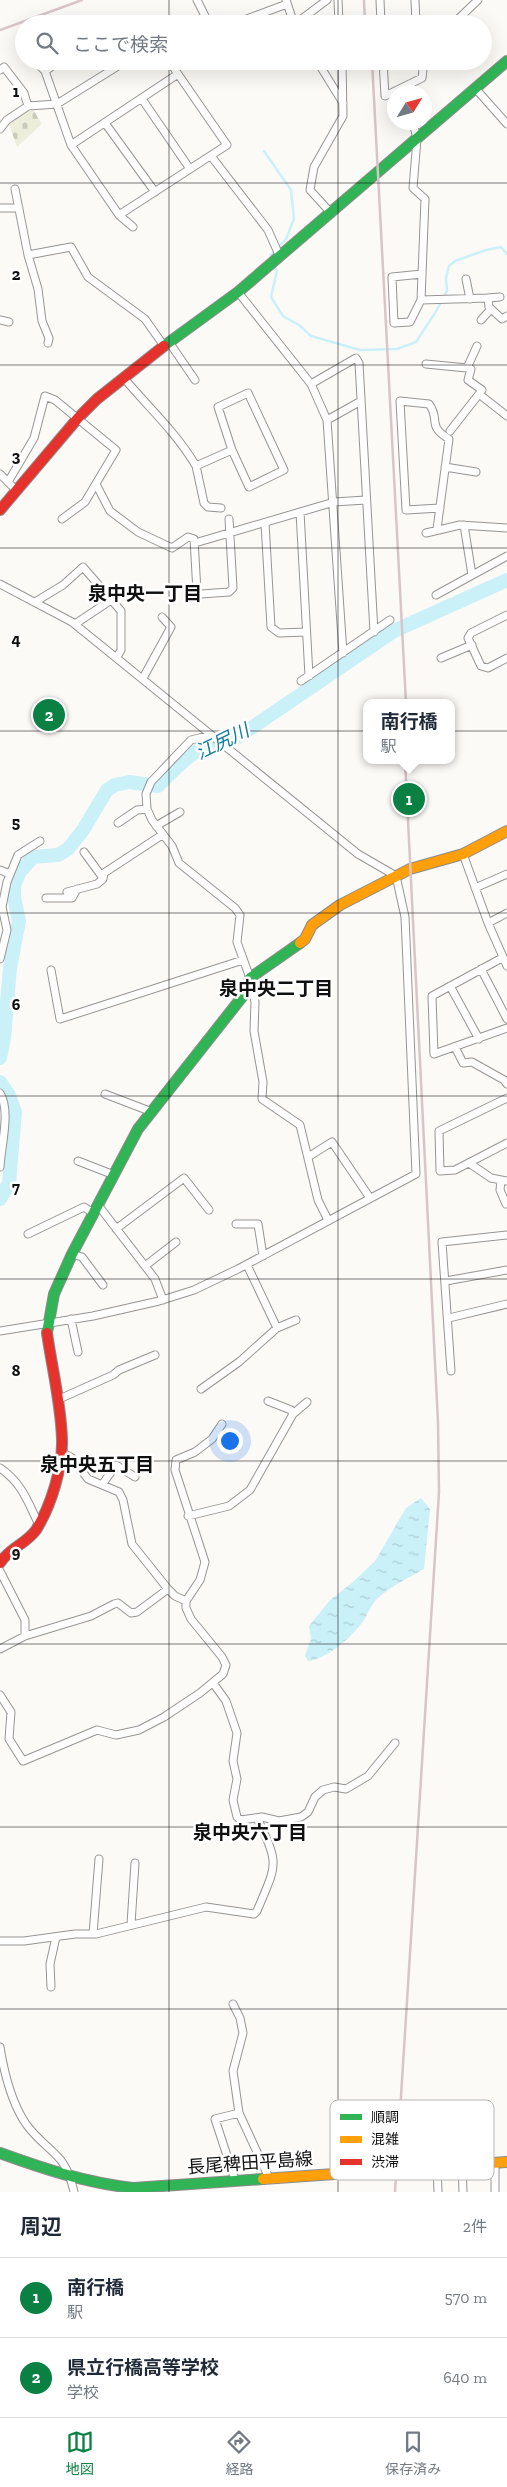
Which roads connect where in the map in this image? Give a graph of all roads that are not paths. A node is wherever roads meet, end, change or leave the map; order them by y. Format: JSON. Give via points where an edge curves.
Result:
{"nodes":[{"id":1,"x":327,"y":0,"type":"edge"},
{"id":2,"x":338,"y":0,"type":"edge"},
{"id":3,"x":380,"y":0,"type":"edge"},
{"id":4,"x":415,"y":0,"type":"edge"},
{"id":5,"x":478,"y":0,"type":"edge"},
{"id":6,"x":199,"y":1,"type":"edge"},
{"id":7,"x":287,"y":2,"type":"edge"},
{"id":8,"x":470,"y":3,"type":"edge"},
{"id":9,"x":205,"y":15,"type":"edge"},
{"id":10,"x":255,"y":15,"type":"edge"},
{"id":11,"x":291,"y":15,"type":"edge"},
{"id":12,"x":306,"y":15,"type":"edge"},
{"id":13,"x":339,"y":15,"type":"edge"},
{"id":14,"x":381,"y":15,"type":"edge"},
{"id":15,"x":416,"y":15,"type":"edge"},
{"id":16,"x":460,"y":15,"type":"edge"},
{"id":17,"x":507,"y":61,"type":"edge"},
{"id":18,"x":0,"y":70,"type":"edge"},
{"id":19,"x":112,"y":70,"type":"edge"},
{"id":20,"x":175,"y":70,"type":"edge"},
{"id":21,"x":323,"y":70,"type":"edge"},
{"id":22,"x":343,"y":70,"type":"edge"},
{"id":23,"x":384,"y":70,"type":"edge"},
{"id":24,"x":423,"y":70,"type":"edge"},
{"id":25,"x":45,"y":71,"type":"edge"},
{"id":26,"x":178,"y":74,"type":"junction"},
{"id":27,"x":410,"y":85,"type":"edge"},
{"id":28,"x":475,"y":88,"type":"junction"},
{"id":29,"x":387,"y":95,"type":"edge"},
{"id":30,"x":142,"y":99,"type":"junction"},
{"id":31,"x":57,"y":104,"type":"junction"},
{"id":32,"x":28,"y":106,"type":"junction"},
{"id":33,"x":345,"y":106,"type":"junction"},
{"id":34,"x":105,"y":123,"type":"junction"},
{"id":35,"x":507,"y":124,"type":"edge"},
{"id":36,"x":0,"y":129,"type":"edge"},
{"id":37,"x":416,"y":130,"type":"edge"},
{"id":38,"x":417,"y":139,"type":"junction"},
{"id":39,"x":71,"y":145,"type":"junction"},
{"id":40,"x":211,"y":156,"type":"junction"},
{"id":41,"x":190,"y":169,"type":"junction"},
{"id":42,"x":15,"y":189,"type":"dead end"},
{"id":43,"x":155,"y":192,"type":"junction"},
{"id":44,"x":0,"y":208,"type":"edge"},
{"id":45,"x":19,"y":208,"type":"junction"},
{"id":46,"x":330,"y":213,"type":"junction"},
{"id":47,"x":120,"y":215,"type":"junction"},
{"id":48,"x":133,"y":227,"type":"dead end"},
{"id":49,"x":28,"y":255,"type":"junction"},
{"id":50,"x":280,"y":257,"type":"junction"},
{"id":51,"x":422,"y":274,"type":"junction"},
{"id":52,"x":466,"y":279,"type":"dead end"},
{"id":53,"x":238,"y":292,"type":"junction"},
{"id":54,"x":500,"y":297,"type":"dead end"},
{"id":55,"x":488,"y":298,"type":"junction"},
{"id":56,"x":421,"y":300,"type":"junction"},
{"id":57,"x":470,"y":300,"type":"junction"},
{"id":58,"x":491,"y":309,"type":"junction"},
{"id":59,"x":507,"y":316,"type":"edge"},
{"id":60,"x":0,"y":320,"type":"edge"},
{"id":61,"x":481,"y":320,"type":"dead end"},
{"id":62,"x":9,"y":322,"type":"dead end"},
{"id":63,"x":48,"y":343,"type":"dead end"},
{"id":64,"x":166,"y":344,"type":"junction"},
{"id":65,"x":478,"y":346,"type":"dead end"},
{"id":66,"x":426,"y":364,"type":"dead end"},
{"id":67,"x":467,"y":368,"type":"junction"},
{"id":68,"x":123,"y":377,"type":"junction"},
{"id":69,"x":195,"y":380,"type":"dead end"},
{"id":70,"x":311,"y":384,"type":"junction"},
{"id":71,"x":479,"y":394,"type":"junction"},
{"id":72,"x":361,"y":401,"type":"junction"},
{"id":73,"x":507,"y":416,"type":"edge"},
{"id":74,"x":78,"y":418,"type":"junction"},
{"id":75,"x":327,"y":420,"type":"junction"},
{"id":76,"x":450,"y":431,"type":"dead end"},
{"id":77,"x":232,"y":450,"type":"junction"},
{"id":78,"x":196,"y":466,"type":"junction"},
{"id":79,"x":445,"y":467,"type":"junction"},
{"id":80,"x":476,"y":472,"type":"dead end"},
{"id":81,"x":0,"y":474,"type":"edge"},
{"id":82,"x":8,"y":482,"type":"junction"},
{"id":83,"x":96,"y":484,"type":"junction"},
{"id":84,"x":17,"y":491,"type":"junction"},
{"id":85,"x":366,"y":500,"type":"junction"},
{"id":86,"x":334,"y":502,"type":"junction"},
{"id":87,"x":221,"y":508,"type":"dead end"},
{"id":88,"x":440,"y":508,"type":"junction"},
{"id":89,"x":0,"y":510,"type":"edge"},
{"id":90,"x":300,"y":512,"type":"junction"},
{"id":91,"x":62,"y":519,"type":"dead end"},
{"id":92,"x":229,"y":519,"type":"dead end"},
{"id":93,"x":265,"y":523,"type":"junction"},
{"id":94,"x":464,"y":525,"type":"junction"},
{"id":95,"x":507,"y":528,"type":"edge"},
{"id":96,"x":437,"y":529,"type":"junction"},
{"id":97,"x":230,"y":533,"type":"junction"},
{"id":98,"x":426,"y":533,"type":"dead end"},
{"id":99,"x":195,"y":543,"type":"junction"},
{"id":100,"x":507,"y":556,"type":"edge"},
{"id":101,"x":472,"y":575,"type":"junction"},
{"id":102,"x":0,"y":584,"type":"edge"},
{"id":103,"x":436,"y":595,"type":"dead end"},
{"id":104,"x":111,"y":600,"type":"junction"},
{"id":105,"x":35,"y":602,"type":"junction"},
{"id":106,"x":507,"y":614,"type":"edge"},
{"id":107,"x":162,"y":617,"type":"dead end"},
{"id":108,"x":390,"y":620,"type":"dead end"},
{"id":109,"x":75,"y":624,"type":"junction"},
{"id":110,"x":306,"y":632,"type":"junction"},
{"id":111,"x":374,"y":632,"type":"junction"},
{"id":112,"x":472,"y":644,"type":"junction"},
{"id":113,"x":343,"y":653,"type":"junction"},
{"id":114,"x":117,"y":657,"type":"junction"},
{"id":115,"x":441,"y":658,"type":"dead end"},
{"id":116,"x":507,"y":658,"type":"edge"},
{"id":117,"x":309,"y":676,"type":"junction"},
{"id":118,"x":143,"y":678,"type":"junction"},
{"id":119,"x":301,"y":682,"type":"dead end"},
{"id":120,"x":211,"y":735,"type":"junction"},
{"id":121,"x":147,"y":809,"type":"junction"},
{"id":122,"x":180,"y":812,"type":"dead end"},
{"id":123,"x":118,"y":823,"type":"dead end"},
{"id":124,"x":156,"y":826,"type":"junction"},
{"id":125,"x":507,"y":831,"type":"edge"},
{"id":126,"x":162,"y":835,"type":"junction"},
{"id":127,"x":40,"y":841,"type":"dead end"},
{"id":128,"x":84,"y":852,"type":"dead end"},
{"id":129,"x":463,"y":854,"type":"junction"},
{"id":130,"x":0,"y":870,"type":"edge"},
{"id":131,"x":10,"y":874,"type":"junction"},
{"id":132,"x":507,"y":874,"type":"edge"},
{"id":133,"x":396,"y":876,"type":"junction"},
{"id":134,"x":103,"y":878,"type":"junction"},
{"id":135,"x":475,"y":888,"type":"junction"},
{"id":136,"x":77,"y":889,"type":"junction"},
{"id":137,"x":67,"y":892,"type":"dead end"},
{"id":138,"x":46,"y":898,"type":"dead end"},
{"id":139,"x":507,"y":913,"type":"edge"},
{"id":140,"x":488,"y":923,"type":"junction"},
{"id":141,"x":502,"y":958,"type":"junction"},
{"id":142,"x":0,"y":959,"type":"edge"},
{"id":143,"x":243,"y":960,"type":"junction"},
{"id":144,"x":507,"y":966,"type":"edge"},
{"id":145,"x":51,"y":970,"type":"dead end"},
{"id":146,"x":481,"y":970,"type":"junction"},
{"id":147,"x":250,"y":978,"type":"junction"},
{"id":148,"x":450,"y":986,"type":"junction"},
{"id":149,"x":507,"y":1019,"type":"edge"},
{"id":150,"x":507,"y":1028,"type":"edge"},
{"id":151,"x":479,"y":1039,"type":"junction"},
{"id":152,"x":455,"y":1047,"type":"junction"},
{"id":153,"x":507,"y":1084,"type":"edge"},
{"id":154,"x":0,"y":1093,"type":"edge"},
{"id":155,"x":105,"y":1094,"type":"dead end"},
{"id":156,"x":507,"y":1098,"type":"edge"},
{"id":157,"x":2,"y":1110,"type":"edge"},
{"id":158,"x":152,"y":1112,"type":"junction"},
{"id":159,"x":507,"y":1143,"type":"edge"},
{"id":160,"x":308,"y":1157,"type":"junction"},
{"id":161,"x":78,"y":1161,"type":"dead end"},
{"id":162,"x":470,"y":1163,"type":"junction"},
{"id":163,"x":0,"y":1167,"type":"edge"},
{"id":164,"x":114,"y":1175,"type":"junction"},
{"id":165,"x":504,"y":1180,"type":"edge"},
{"id":166,"x":370,"y":1198,"type":"junction"},
{"id":167,"x":506,"y":1204,"type":"dead end"},
{"id":168,"x":95,"y":1209,"type":"junction"},
{"id":169,"x":209,"y":1210,"type":"dead end"},
{"id":170,"x":328,"y":1220,"type":"junction"},
{"id":171,"x":236,"y":1224,"type":"dead end"},
{"id":172,"x":116,"y":1229,"type":"junction"},
{"id":173,"x":28,"y":1234,"type":"dead end"},
{"id":174,"x":507,"y":1235,"type":"edge"},
{"id":175,"x":176,"y":1242,"type":"dead end"},
{"id":176,"x":72,"y":1254,"type":"junction"},
{"id":177,"x":263,"y":1256,"type":"junction"},
{"id":178,"x":247,"y":1265,"type":"junction"},
{"id":179,"x":145,"y":1266,"type":"junction"},
{"id":180,"x":507,"y":1270,"type":"edge"},
{"id":181,"x":446,"y":1281,"type":"junction"},
{"id":182,"x":103,"y":1285,"type":"dead end"},
{"id":183,"x":163,"y":1300,"type":"junction"},
{"id":184,"x":507,"y":1304,"type":"edge"},
{"id":185,"x":449,"y":1318,"type":"junction"},
{"id":186,"x":71,"y":1319,"type":"junction"},
{"id":187,"x":296,"y":1320,"type":"dead end"},
{"id":188,"x":48,"y":1322,"type":"junction"},
{"id":189,"x":277,"y":1328,"type":"junction"},
{"id":190,"x":0,"y":1331,"type":"edge"},
{"id":191,"x":78,"y":1352,"type":"dead end"},
{"id":192,"x":155,"y":1355,"type":"dead end"},
{"id":193,"x":451,"y":1371,"type":"dead end"},
{"id":194,"x":201,"y":1389,"type":"dead end"},
{"id":195,"x":57,"y":1400,"type":"junction"},
{"id":196,"x":268,"y":1401,"type":"dead end"},
{"id":197,"x":307,"y":1402,"type":"dead end"},
{"id":198,"x":293,"y":1414,"type":"junction"},
{"id":199,"x":222,"y":1424,"type":"dead end"},
{"id":200,"x":62,"y":1453,"type":"junction"},
{"id":201,"x":1,"y":1470,"type":"edge"},
{"id":202,"x":135,"y":1477,"type":"dead end"},
{"id":203,"x":102,"y":1485,"type":"junction"},
{"id":204,"x":188,"y":1516,"type":"junction"},
{"id":205,"x":39,"y":1525,"type":"junction"},
{"id":206,"x":0,"y":1563,"type":"edge"},
{"id":207,"x":0,"y":1572,"type":"edge"},
{"id":208,"x":168,"y":1589,"type":"junction"},
{"id":209,"x":186,"y":1601,"type":"junction"},
{"id":210,"x":25,"y":1636,"type":"junction"},
{"id":211,"x":0,"y":1649,"type":"edge"},
{"id":212,"x":213,"y":1683,"type":"junction"},
{"id":213,"x":0,"y":1695,"type":"edge"},
{"id":214,"x":395,"y":1743,"type":"dead end"},
{"id":215,"x":257,"y":1818,"type":"junction"},
{"id":216,"x":99,"y":1859,"type":"dead end"},
{"id":217,"x":135,"y":1863,"type":"dead end"},
{"id":218,"x":131,"y":1924,"type":"junction"},
{"id":219,"x":93,"y":1934,"type":"junction"},
{"id":220,"x":56,"y":1936,"type":"junction"},
{"id":221,"x":0,"y":1941,"type":"edge"},
{"id":222,"x":50,"y":1987,"type":"dead end"},
{"id":223,"x":233,"y":2004,"type":"dead end"},
{"id":224,"x":0,"y":2047,"type":"edge"},
{"id":225,"x":239,"y":2113,"type":"junction"},
{"id":226,"x":0,"y":2153,"type":"edge"},
{"id":227,"x":507,"y":2162,"type":"edge"},
{"id":228,"x":495,"y":2163,"type":"joint"},
{"id":229,"x":330,"y":2174,"type":"edge"},
{"id":230,"x":269,"y":2178,"type":"junction"},
{"id":231,"x":71,"y":2179,"type":"junction"},
{"id":232,"x":235,"y":2180,"type":"junction"},
{"id":233,"x":74,"y":2192,"type":"edge"},
{"id":234,"x":495,"y":2192,"type":"edge"}],
"edges":[{"from":1,"to":12,"type":"street"},
{"from":2,"to":13,"type":"street"},
{"from":3,"to":14,"type":"street"},
{"from":4,"to":15,"type":"street"},
{"from":5,"to":8,"type":"street"},
{"from":6,"to":9,"type":"street"},
{"from":7,"to":10,"type":"street"},
{"from":7,"to":11,"type":"street"},
{"from":8,"to":16,"type":"street"},
{"from":17,"to":28,"type":"street"},
{"from":18,"to":32,"type":"street","via":[[4,67],[24,93]]},
{"from":19,"to":31,"type":"street"},
{"from":20,"to":26,"type":"street"},
{"from":21,"to":33,"type":"street"},
{"from":22,"to":33,"type":"street"},
{"from":23,"to":29,"type":"street"},
{"from":24,"to":27,"type":"street","via":[[422,78]]},
{"from":25,"to":31,"type":"street"},
{"from":26,"to":30,"type":"street"},
{"from":26,"to":40,"type":"street","via":[[227,145]]},
{"from":28,"to":35,"type":"street"},
{"from":28,"to":38,"type":"street"},
{"from":30,"to":34,"type":"street"},
{"from":30,"to":41,"type":"street"},
{"from":31,"to":32,"type":"street"},
{"from":31,"to":39,"type":"street"},
{"from":32,"to":36,"type":"street","via":[[7,120]]},
{"from":33,"to":46,"type":"street","via":[[343,116],[314,167],[310,190]]},
{"from":34,"to":39,"type":"street"},
{"from":34,"to":43,"type":"street"},
{"from":37,"to":38,"type":"street"},
{"from":38,"to":46,"type":"street"},
{"from":38,"to":51,"type":"street","via":[[413,188],[425,199]]},
{"from":39,"to":47,"type":"street"},
{"from":40,"to":41,"type":"street"},
{"from":40,"to":50,"type":"street","via":[[268,230]]},
{"from":41,"to":43,"type":"street"},
{"from":42,"to":45,"type":"street"},
{"from":43,"to":47,"type":"street"},
{"from":44,"to":45,"type":"street"},
{"from":45,"to":49,"type":"street"},
{"from":46,"to":50,"type":"street"},
{"from":47,"to":48,"type":"street"},
{"from":49,"to":63,"type":"street"},
{"from":49,"to":64,"type":"street","via":[[71,247],[88,278],[145,319]]},
{"from":50,"to":53,"type":"street"},
{"from":51,"to":56,"type":"street"},
{"from":51,"to":56,"type":"street","via":[[392,277],[394,323],[410,322]]},
{"from":52,"to":57,"type":"street"},
{"from":53,"to":64,"type":"street"},
{"from":53,"to":70,"type":"street"},
{"from":54,"to":55,"type":"street"},
{"from":55,"to":57,"type":"street"},
{"from":55,"to":58,"type":"street"},
{"from":56,"to":57,"type":"street"},
{"from":58,"to":59,"type":"street","via":[[502,319]]},
{"from":58,"to":61,"type":"street"},
{"from":60,"to":62,"type":"street"},
{"from":64,"to":68,"type":"street"},
{"from":64,"to":69,"type":"street"},
{"from":65,"to":67,"type":"street"},
{"from":66,"to":67,"type":"street"},
{"from":67,"to":71,"type":"street","via":[[471,368],[468,380],[482,390]]},
{"from":68,"to":74,"type":"street"},
{"from":68,"to":78,"type":"street","via":[[184,446]]},
{"from":70,"to":72,"type":"street","via":[[356,358]]},
{"from":70,"to":75,"type":"street"},
{"from":71,"to":73,"type":"street"},
{"from":71,"to":76,"type":"street"},
{"from":72,"to":75,"type":"street"},
{"from":72,"to":85,"type":"street"},
{"from":74,"to":82,"type":"street","via":[[45,396],[34,438]]},
{"from":74,"to":83,"type":"street","via":[[116,450]]},
{"from":74,"to":84,"type":"street"},
{"from":75,"to":86,"type":"street"},
{"from":77,"to":77,"type":"street","via":[[218,407],[248,393],[284,470],[249,486]]},
{"from":77,"to":78,"type":"street"},
{"from":78,"to":87,"type":"street","via":[[204,503],[208,507]]},
{"from":79,"to":80,"type":"street"},
{"from":79,"to":88,"type":"street"},
{"from":79,"to":88,"type":"street","via":[[449,439],[434,426],[434,410],[429,404],[400,402],[406,510]]},
{"from":81,"to":82,"type":"street"},
{"from":82,"to":84,"type":"street"},
{"from":83,"to":91,"type":"street","via":[[85,502]]},
{"from":83,"to":99,"type":"street","via":[[110,511],[138,532],[172,548],[188,537]]},
{"from":84,"to":89,"type":"street"},
{"from":85,"to":86,"type":"street"},
{"from":85,"to":111,"type":"street"},
{"from":86,"to":90,"type":"street"},
{"from":86,"to":113,"type":"street"},
{"from":88,"to":96,"type":"street"},
{"from":90,"to":93,"type":"street"},
{"from":90,"to":110,"type":"street"},
{"from":92,"to":97,"type":"street"},
{"from":93,"to":97,"type":"street"},
{"from":93,"to":110,"type":"street","via":[[271,627],[279,633]]},
{"from":94,"to":95,"type":"street"},
{"from":94,"to":96,"type":"street"},
{"from":94,"to":101,"type":"street"},
{"from":96,"to":98,"type":"street"},
{"from":97,"to":99,"type":"street"},
{"from":97,"to":99,"type":"street","via":[[233,588],[229,592],[197,592]]},
{"from":100,"to":101,"type":"street"},
{"from":101,"to":103,"type":"street"},
{"from":102,"to":105,"type":"street"},
{"from":104,"to":105,"type":"street","via":[[83,568]]},
{"from":104,"to":109,"type":"street"},
{"from":104,"to":114,"type":"street","via":[[121,611],[121,650]]},
{"from":105,"to":109,"type":"street"},
{"from":106,"to":112,"type":"street","via":[[471,633],[468,638]]},
{"from":107,"to":118,"type":"street","via":[[171,627]]},
{"from":108,"to":111,"type":"street"},
{"from":109,"to":114,"type":"street"},
{"from":110,"to":117,"type":"street"},
{"from":111,"to":113,"type":"street"},
{"from":112,"to":115,"type":"street"},
{"from":112,"to":116,"type":"street","via":[[481,666],[488,668]]},
{"from":113,"to":117,"type":"street"},
{"from":114,"to":118,"type":"street"},
{"from":117,"to":119,"type":"street"},
{"from":118,"to":120,"type":"street"},
{"from":120,"to":121,"type":"street","via":[[191,740],[151,782],[146,794]]},
{"from":120,"to":133,"type":"street","via":[[358,854]]},
{"from":121,"to":123,"type":"street","via":[[137,810]]},
{"from":121,"to":124,"type":"street"},
{"from":122,"to":124,"type":"street"},
{"from":124,"to":126,"type":"street"},
{"from":125,"to":129,"type":"street"},
{"from":126,"to":134,"type":"street","via":[[104,874]]},
{"from":126,"to":143,"type":"street","via":[[172,846],[179,863],[239,912],[237,942]]},
{"from":127,"to":131,"type":"street","via":[[18,855]]},
{"from":128,"to":134,"type":"street"},
{"from":129,"to":133,"type":"street"},
{"from":129,"to":135,"type":"street"},
{"from":130,"to":131,"type":"street"},
{"from":131,"to":142,"type":"street","via":[[2,899],[7,930]]},
{"from":132,"to":135,"type":"street"},
{"from":133,"to":147,"type":"street","via":[[340,905],[312,924],[305,939]]},
{"from":133,"to":166,"type":"street","via":[[404,918],[416,1174]]},
{"from":134,"to":136,"type":"street","via":[[97,884]]},
{"from":135,"to":140,"type":"street"},
{"from":136,"to":137,"type":"street"},
{"from":136,"to":138,"type":"street","via":[[72,898]]},
{"from":139,"to":140,"type":"street"},
{"from":140,"to":141,"type":"street"},
{"from":141,"to":144,"type":"street"},
{"from":141,"to":146,"type":"street"},
{"from":143,"to":145,"type":"street","via":[[60,1019]]},
{"from":143,"to":147,"type":"street"},
{"from":146,"to":148,"type":"street"},
{"from":146,"to":149,"type":"street"},
{"from":147,"to":158,"type":"street","via":[[246,992]]},
{"from":147,"to":160,"type":"street","via":[[255,1002],[254,1031],[263,1082],[262,1099],[300,1126]]},
{"from":148,"to":151,"type":"street"},
{"from":148,"to":152,"type":"street","via":[[432,996],[434,1054]]},
{"from":150,"to":151,"type":"street"},
{"from":151,"to":152,"type":"street"},
{"from":152,"to":153,"type":"street","via":[[463,1063],[472,1062]]},
{"from":154,"to":157,"type":"street"},
{"from":155,"to":158,"type":"street"},
{"from":156,"to":162,"type":"street","via":[[439,1131],[440,1171],[454,1170]]},
{"from":157,"to":163,"type":"street"},
{"from":158,"to":164,"type":"street","via":[[138,1129]]},
{"from":159,"to":162,"type":"street"},
{"from":160,"to":166,"type":"street","via":[[332,1142]]},
{"from":160,"to":170,"type":"street","via":[[318,1200]]},
{"from":161,"to":164,"type":"street"},
{"from":162,"to":165,"type":"street","via":[[491,1178]]},
{"from":164,"to":168,"type":"street"},
{"from":165,"to":167,"type":"street","via":[[500,1190]]},
{"from":166,"to":170,"type":"street"},
{"from":168,"to":172,"type":"street"},
{"from":168,"to":173,"type":"street","via":[[84,1207]]},
{"from":168,"to":176,"type":"street"},
{"from":169,"to":172,"type":"street","via":[[184,1178]]},
{"from":170,"to":177,"type":"street"},
{"from":171,"to":177,"type":"street","via":[[258,1224]]},
{"from":172,"to":179,"type":"street"},
{"from":174,"to":181,"type":"street","via":[[442,1242]]},
{"from":175,"to":179,"type":"street"},
{"from":176,"to":182,"type":"street","via":[[82,1257]]},
{"from":176,"to":188,"type":"street","via":[[54,1294]]},
{"from":177,"to":178,"type":"street"},
{"from":178,"to":183,"type":"street","via":[[194,1290]]},
{"from":178,"to":189,"type":"street"},
{"from":179,"to":183,"type":"street","via":[[155,1279]]},
{"from":180,"to":181,"type":"street"},
{"from":181,"to":185,"type":"street"},
{"from":183,"to":186,"type":"street"},
{"from":184,"to":185,"type":"street"},
{"from":185,"to":193,"type":"street"},
{"from":186,"to":188,"type":"street"},
{"from":186,"to":191,"type":"street"},
{"from":187,"to":189,"type":"street"},
{"from":188,"to":190,"type":"street"},
{"from":188,"to":195,"type":"street"},
{"from":189,"to":194,"type":"street","via":[[239,1362]]},
{"from":192,"to":195,"type":"street"},
{"from":195,"to":200,"type":"street"},
{"from":196,"to":198,"type":"street","via":[[291,1410]]},
{"from":197,"to":198,"type":"street"},
{"from":198,"to":204,"type":"street","via":[[250,1490],[229,1506]]},
{"from":199,"to":204,"type":"street","via":[[212,1439],[175,1462],[177,1481]]},
{"from":200,"to":203,"type":"street","via":[[72,1458],[88,1479]]},
{"from":200,"to":205,"type":"street"},
{"from":201,"to":205,"type":"street","via":[[19,1484]]},
{"from":202,"to":203,"type":"street","via":[[116,1465]]},
{"from":203,"to":208,"type":"street","via":[[121,1495],[132,1544]]},
{"from":204,"to":209,"type":"street","via":[[205,1562],[200,1580]]},
{"from":205,"to":206,"type":"street","via":[[31,1536],[8,1550]]},
{"from":207,"to":210,"type":"street","via":[[24,1620]]},
{"from":208,"to":209,"type":"street"},
{"from":208,"to":210,"type":"street","via":[[137,1612],[131,1613],[118,1603],[91,1616]]},
{"from":209,"to":212,"type":"street","via":[[191,1619],[226,1665],[223,1674]]},
{"from":210,"to":211,"type":"street"},
{"from":212,"to":213,"type":"street","via":[[179,1708],[138,1730],[116,1735],[97,1730],[23,1761],[9,1739],[11,1712]]},
{"from":212,"to":215,"type":"street","via":[[226,1701],[237,1733],[233,1761],[236,1779],[233,1800],[237,1817],[245,1821]]},
{"from":214,"to":215,"type":"street","via":[[368,1776],[346,1789],[334,1787],[323,1790],[302,1817],[279,1821]]},
{"from":215,"to":218,"type":"street","via":[[273,1850],[275,1864],[254,1914],[206,1907]]},
{"from":216,"to":219,"type":"street"},
{"from":217,"to":218,"type":"street"},
{"from":218,"to":219,"type":"street"},
{"from":219,"to":220,"type":"street"},
{"from":220,"to":221,"type":"street"},
{"from":220,"to":222,"type":"street","via":[[50,1964]]},
{"from":223,"to":225,"type":"street","via":[[243,2032],[233,2071]]},
{"from":224,"to":231,"type":"street","via":[[3,2068],[26,2123],[58,2154]]},
{"from":225,"to":230,"type":"street"},
{"from":225,"to":232,"type":"street","via":[[215,2119]]},
{"from":226,"to":231,"type":"street","name":"長尾稗田平島線"},
{"from":227,"to":228,"type":"street","name":"長尾稗田平島線"},
{"from":228,"to":234,"type":"street"},
{"from":229,"to":230,"type":"street","name":"長尾稗田平島線"},
{"from":230,"to":232,"type":"street","name":"長尾稗田平島線"},
{"from":231,"to":232,"type":"street","name":"長尾稗田平島線","via":[[134,2188]]},
{"from":231,"to":233,"type":"street"}]}
